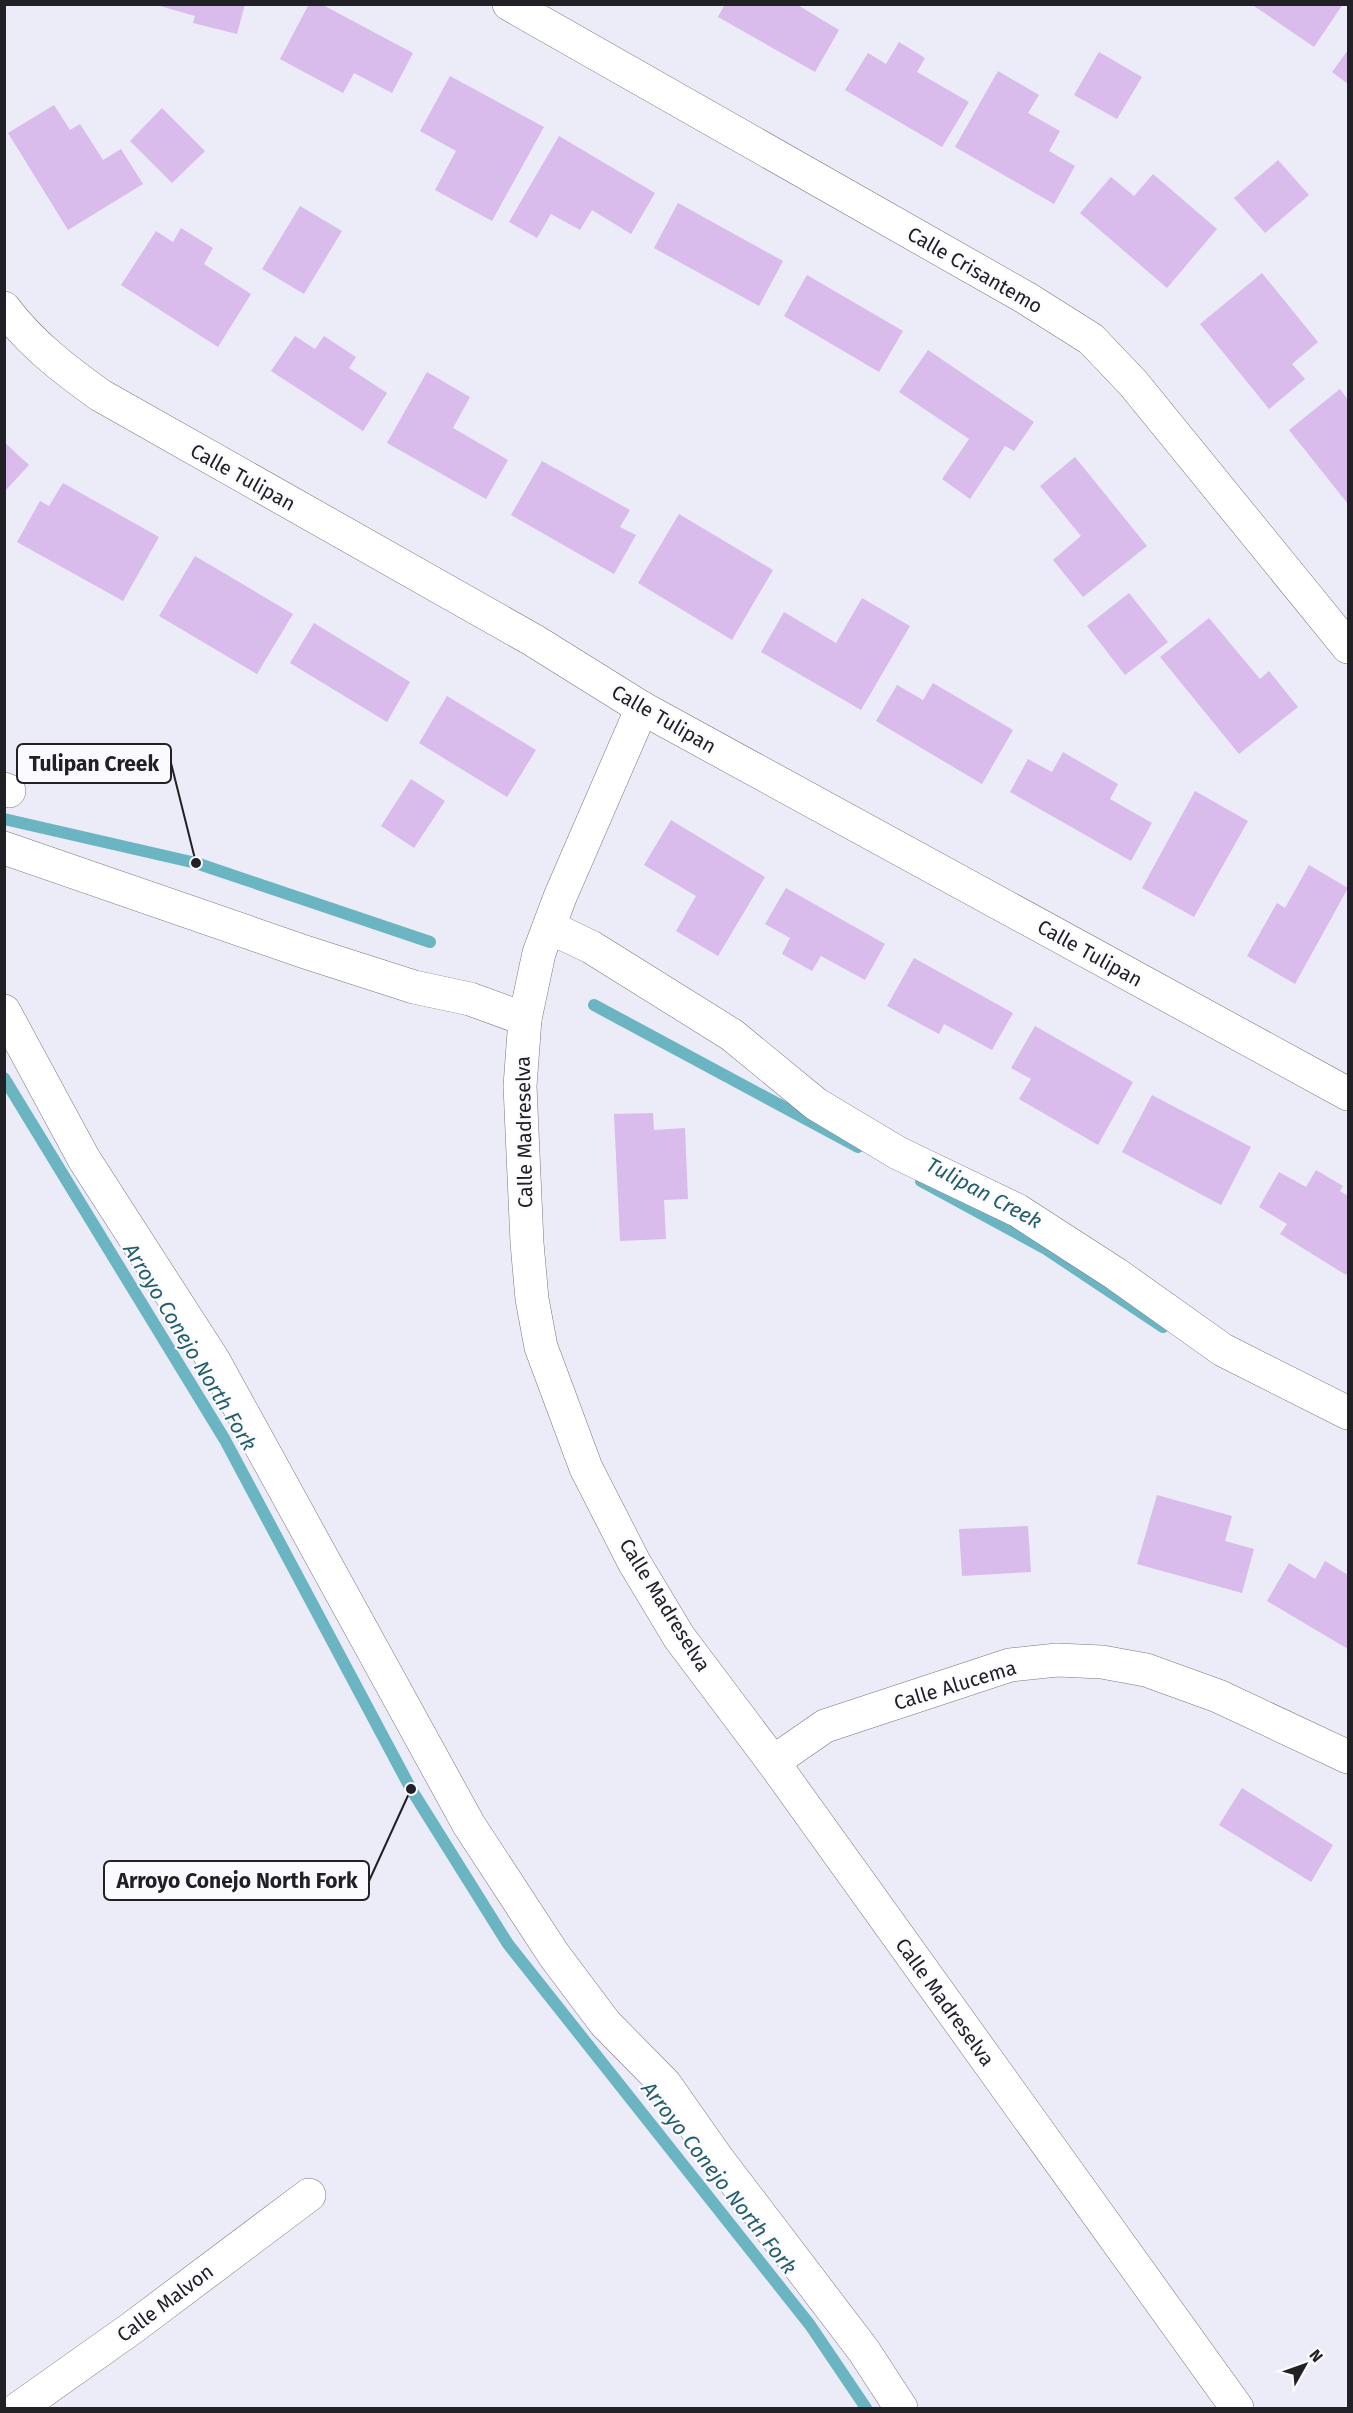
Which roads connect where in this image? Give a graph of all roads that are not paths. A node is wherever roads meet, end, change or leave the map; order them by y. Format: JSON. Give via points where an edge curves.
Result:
{"nodes":[{"id":1,"x":509,"y":4,"type":"edge"},
{"id":2,"x":4,"y":308,"type":"edge"},
{"id":3,"x":1348,"y":647,"type":"edge"},
{"id":4,"x":642,"y":708,"type":"junction"},
{"id":5,"x":4,"y":848,"type":"edge"},
{"id":6,"x":549,"y":927,"type":"junction"},
{"id":7,"x":4,"y":1011,"type":"edge"},
{"id":8,"x":525,"y":1019,"type":"junction"},
{"id":9,"x":1348,"y":1094,"type":"edge"},
{"id":10,"x":1348,"y":1413,"type":"edge"},
{"id":11,"x":1348,"y":1757,"type":"edge"},
{"id":12,"x":772,"y":1762,"type":"junction"},
{"id":13,"x":309,"y":2195,"type":"dead end"},
{"id":14,"x":19,"y":2409,"type":"edge"},
{"id":15,"x":902,"y":2409,"type":"edge"},
{"id":16,"x":1237,"y":2409,"type":"edge"}],
"edges":[{"from":1,"to":3,"type":"street","name":"Calle Crisantemo","via":[[1026,298],[1091,339],[1133,383]]},
{"from":2,"to":4,"type":"street","name":"Calle Tulipan","via":[[40,348],[100,395],[533,640]]},
{"from":4,"to":6,"type":"street","name":"Calle Madreselva"},
{"from":4,"to":9,"type":"street","name":"Calle Tulipan"},
{"from":5,"to":8,"type":"street","via":[[327,959],[414,987],[470,999]]},
{"from":6,"to":8,"type":"street","name":"Calle Madreselva","via":[[539,953]]},
{"from":6,"to":10,"type":"street","via":[[591,946],[732,1035],[816,1104],[898,1153],[1017,1210],[1223,1350]]},
{"from":7,"to":15,"type":"street","via":[[84,1159],[214,1361],[469,1826],[554,1955],[605,2022],[665,2084],[864,2351]]},
{"from":8,"to":12,"type":"street","name":"Calle Madreselva","via":[[519,1086],[526,1232],[541,1347],[586,1468],[634,1562],[679,1636]]},
{"from":11,"to":12,"type":"street","name":"Calle Alucema","via":[[1218,1696],[1155,1673],[1102,1662],[1057,1660],[1010,1665],[825,1726]]},
{"from":12,"to":16,"type":"street","name":"Calle Madreselva"},
{"from":13,"to":14,"type":"street","name":"Calle Malvon"}]}
